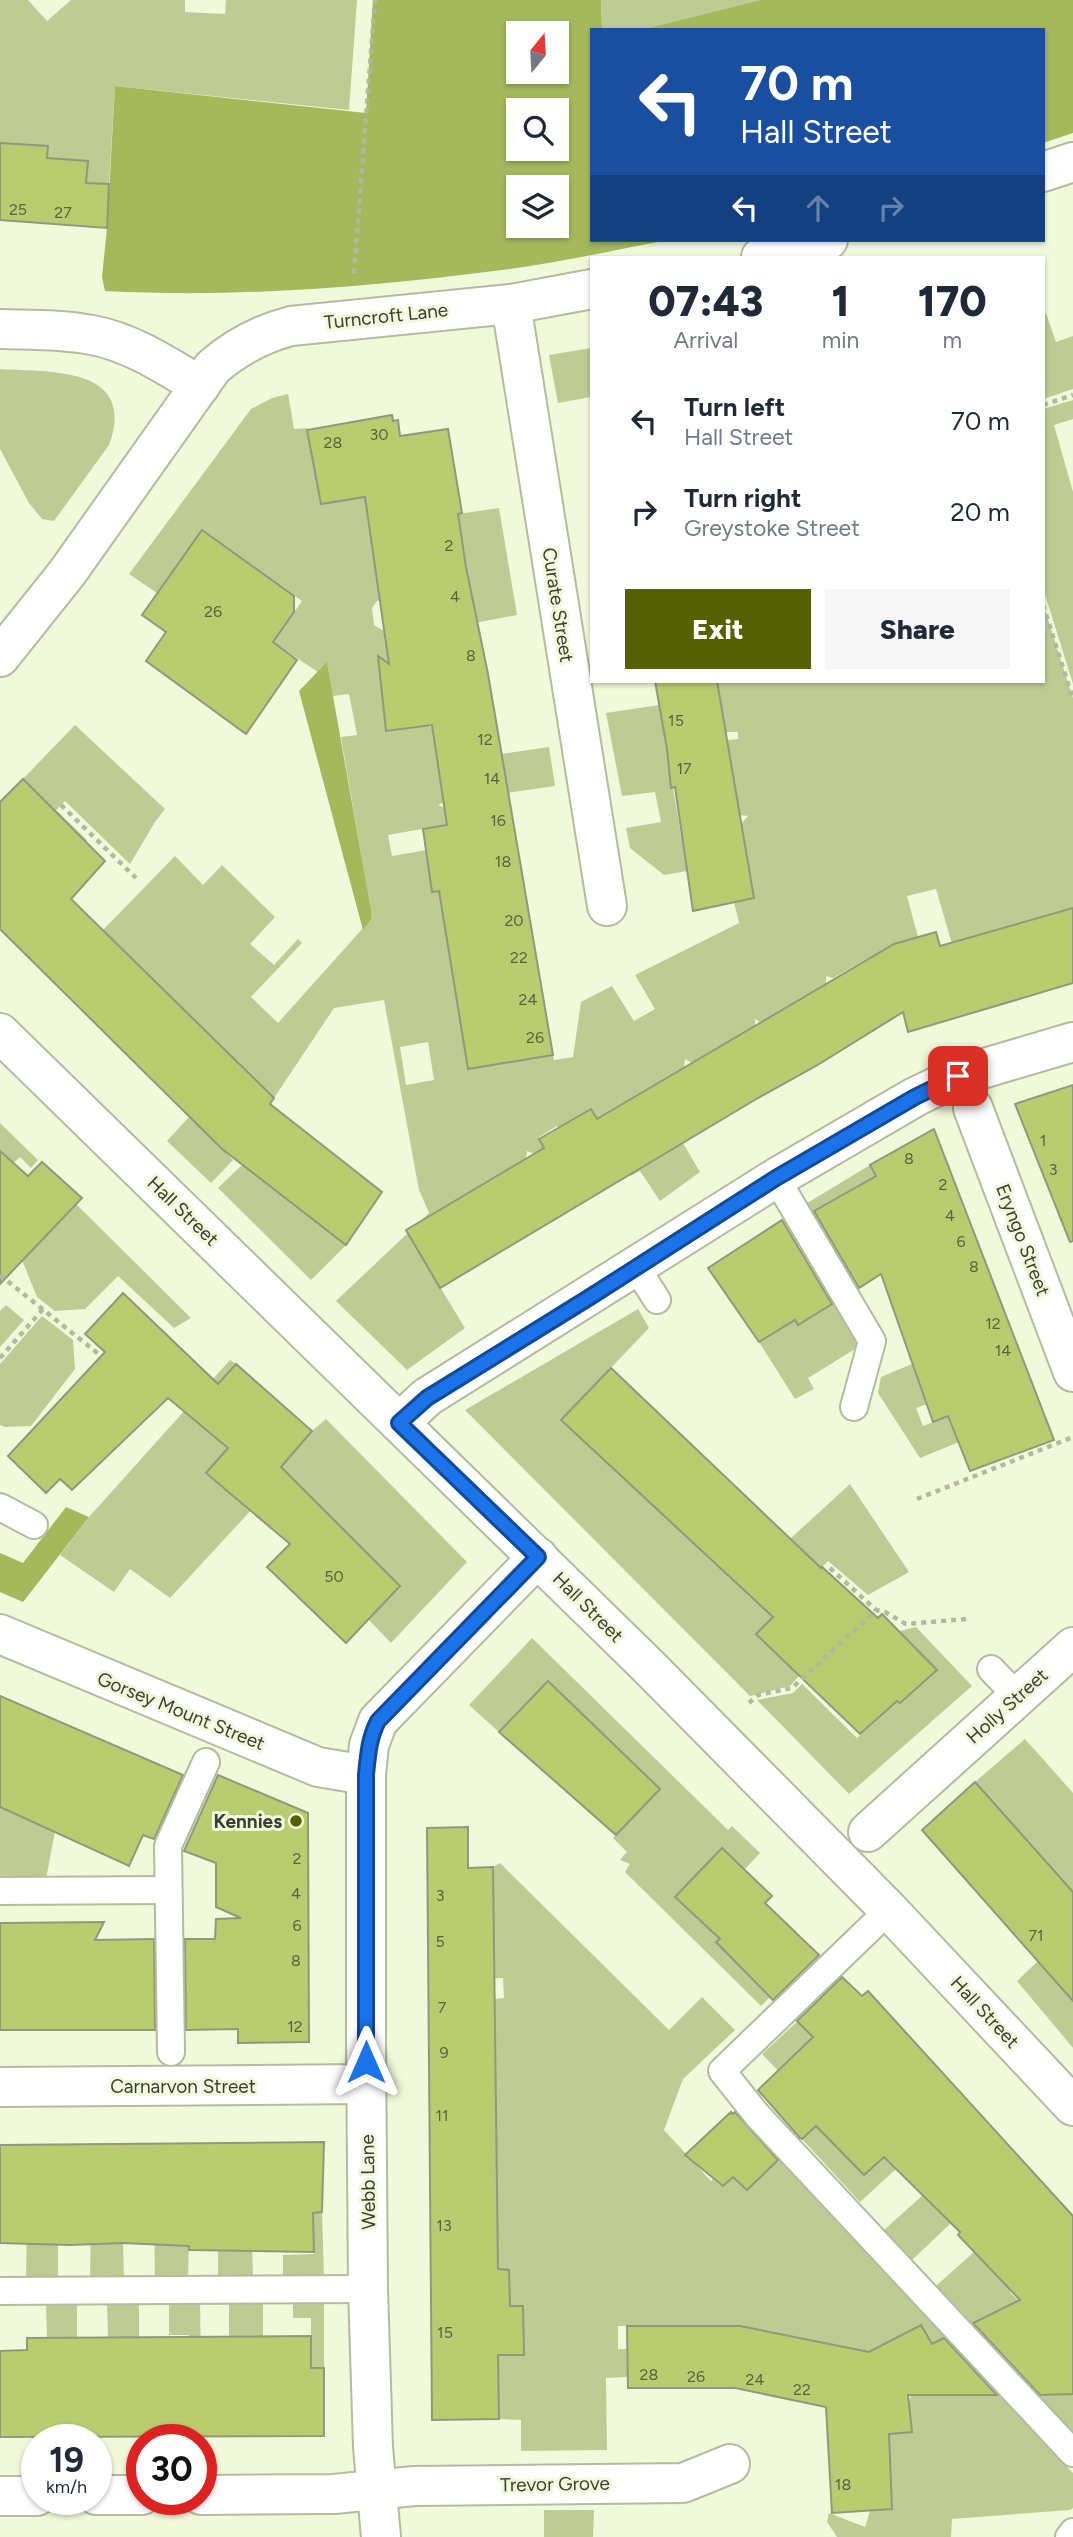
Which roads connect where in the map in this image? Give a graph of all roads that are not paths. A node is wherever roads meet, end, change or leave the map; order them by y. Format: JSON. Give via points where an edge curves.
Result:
{"nodes":[{"id":1,"x":1073,"y":162,"type":"edge"},
{"id":2,"x":1045,"y":171,"type":"edge"},
{"id":3,"x":820,"y":242,"type":"edge"},
{"id":4,"x":765,"y":256,"type":"edge"},
{"id":5,"x":590,"y":289,"type":"edge"},
{"id":6,"x":511,"y":303,"type":"junction"},
{"id":7,"x":0,"y":329,"type":"edge"},
{"id":8,"x":200,"y":386,"type":"junction"},
{"id":9,"x":0,"y":657,"type":"edge"},
{"id":10,"x":607,"y":906,"type":"dead end"},
{"id":11,"x":0,"y":1033,"type":"edge"},
{"id":12,"x":1073,"y":1042,"type":"edge"},
{"id":13,"x":972,"y":1108,"type":"dead end"},
{"id":14,"x":776,"y":1178,"type":"junction"},
{"id":15,"x":636,"y":1267,"type":"junction"},
{"id":16,"x":657,"y":1300,"type":"dead end"},
{"id":17,"x":1073,"y":1371,"type":"edge"},
{"id":18,"x":854,"y":1407,"type":"dead end"},
{"id":19,"x":399,"y":1423,"type":"junction"},
{"id":20,"x":0,"y":1507,"type":"edge"},
{"id":21,"x":34,"y":1525,"type":"dead end"},
{"id":22,"x":538,"y":1557,"type":"junction"},
{"id":23,"x":0,"y":1634,"type":"edge"},
{"id":24,"x":1073,"y":1647,"type":"edge"},
{"id":25,"x":991,"y":1669,"type":"dead end"},
{"id":26,"x":1017,"y":1696,"type":"junction"},
{"id":27,"x":206,"y":1762,"type":"dead end"},
{"id":28,"x":366,"y":1775,"type":"junction"},
{"id":29,"x":868,"y":1832,"type":"dead end"},
{"id":30,"x":167,"y":1890,"type":"junction"},
{"id":31,"x":0,"y":1891,"type":"edge"},
{"id":32,"x":889,"y":1910,"type":"junction"},
{"id":33,"x":172,"y":2052,"type":"dead end"},
{"id":34,"x":366,"y":2084,"type":"junction"},
{"id":35,"x":0,"y":2087,"type":"edge"},
{"id":36,"x":1073,"y":2106,"type":"edge"},
{"id":37,"x":368,"y":2289,"type":"junction"},
{"id":38,"x":0,"y":2291,"type":"edge"},
{"id":39,"x":1073,"y":2453,"type":"edge"},
{"id":40,"x":730,"y":2464,"type":"dead end"},
{"id":41,"x":377,"y":2488,"type":"junction"},
{"id":42,"x":217,"y":2495,"type":"edge"},
{"id":43,"x":0,"y":2496,"type":"edge"},
{"id":44,"x":21,"y":2496,"type":"edge"},
{"id":45,"x":1073,"y":2532,"type":"edge"},
{"id":46,"x":381,"y":2537,"type":"edge"},
{"id":47,"x":1069,"y":2537,"type":"edge"}],
"edges":[{"from":1,"to":2,"type":"street"},
{"from":3,"to":4,"type":"street"},
{"from":5,"to":6,"type":"street","name":"Turncroft Lane"},
{"from":6,"to":8,"type":"street","name":"Turncroft Lane","via":[[275,330],[230,352]]},
{"from":6,"to":10,"type":"street","name":"Curate Street"},
{"from":7,"to":8,"type":"street","via":[[59,330],[102,337]]},
{"from":8,"to":9,"type":"street","name":"Turncroft Lane","via":[[67,573]]},
{"from":11,"to":19,"type":"street","name":"Hall Street"},
{"from":12,"to":14,"type":"street","via":[[958,1076]]},
{"from":13,"to":17,"type":"street","name":"Eryngo Street"},
{"from":14,"to":15,"type":"street"},
{"from":14,"to":18,"type":"lane","via":[[872,1341]]},
{"from":15,"to":16,"type":"lane"},
{"from":15,"to":19,"type":"street","via":[[427,1398]]},
{"from":19,"to":22,"type":"street","name":"Hall Street"},
{"from":20,"to":21,"type":"lane"},
{"from":22,"to":28,"type":"street","name":"Webb Lane","via":[[378,1721],[369,1745]]},
{"from":22,"to":32,"type":"street","name":"Hall Street"},
{"from":23,"to":28,"type":"street","name":"Gorsey Mount Street","via":[[318,1767]]},
{"from":24,"to":26,"type":"street","name":"Holly Street"},
{"from":25,"to":26,"type":"lane"},
{"from":26,"to":29,"type":"street","name":"Holly Street"},
{"from":27,"to":30,"type":"lane","via":[[168,1846]]},
{"from":28,"to":34,"type":"street","name":"Webb Lane"},
{"from":30,"to":31,"type":"lane"},
{"from":30,"to":33,"type":"lane"},
{"from":32,"to":36,"type":"street","name":"Hall Street"},
{"from":32,"to":39,"type":"lane","via":[[722,2071],[757,2115]]},
{"from":34,"to":35,"type":"street","name":"Carnarvon Street"},
{"from":34,"to":37,"type":"street","name":"Webb Lane"},
{"from":37,"to":38,"type":"lane"},
{"from":37,"to":41,"type":"street","name":"Webb Lane"},
{"from":40,"to":41,"type":"street","name":"Trevor Grove","via":[[683,2483]]},
{"from":41,"to":42,"type":"street","name":"Trevor Grove","via":[[334,2494]]},
{"from":41,"to":46,"type":"street","name":"Webb Lane"},
{"from":43,"to":44,"type":"street"},
{"from":45,"to":47,"type":"lane"}]}
